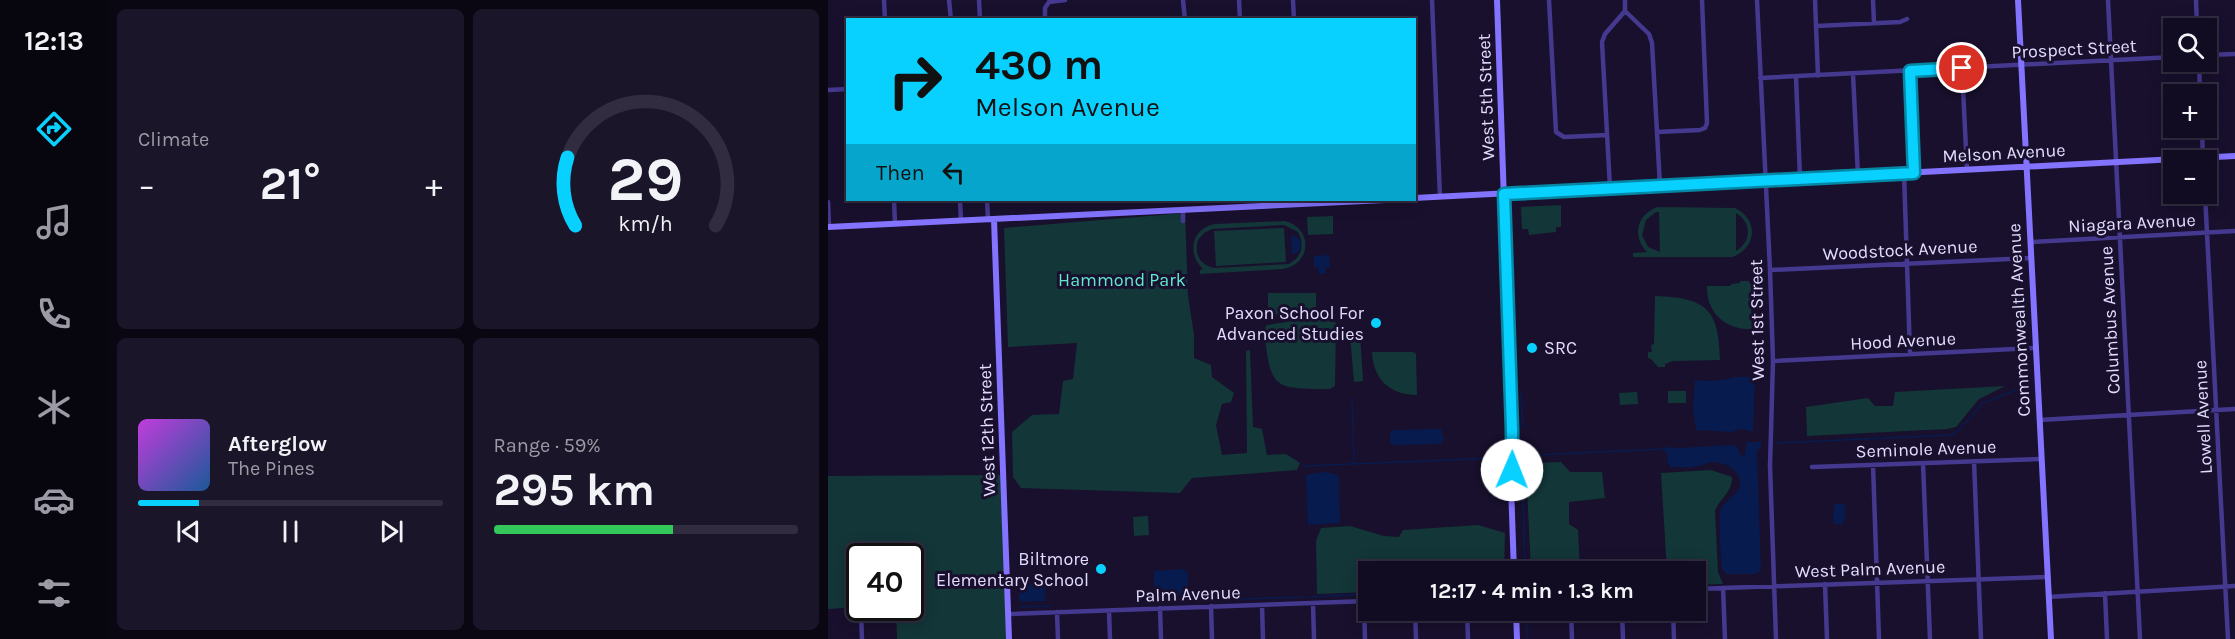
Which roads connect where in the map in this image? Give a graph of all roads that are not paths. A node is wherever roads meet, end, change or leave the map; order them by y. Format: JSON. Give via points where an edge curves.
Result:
{"nodes":[{"id":1,"x":884,"y":0,"type":"edge"},
{"id":2,"x":950,"y":0,"type":"edge"},
{"id":3,"x":979,"y":0,"type":"edge"},
{"id":4,"x":1065,"y":0,"type":"edge"},
{"id":5,"x":1183,"y":0,"type":"edge"},
{"id":6,"x":1239,"y":0,"type":"edge"},
{"id":7,"x":1293,"y":0,"type":"edge"},
{"id":8,"x":1432,"y":0,"type":"edge"},
{"id":9,"x":1497,"y":0,"type":"edge"},
{"id":10,"x":1549,"y":0,"type":"edge"},
{"id":11,"x":1626,"y":0,"type":"edge"},
{"id":12,"x":1702,"y":0,"type":"edge"},
{"id":13,"x":1757,"y":0,"type":"edge"},
{"id":14,"x":1815,"y":0,"type":"edge"},
{"id":15,"x":1873,"y":0,"type":"edge"},
{"id":16,"x":2018,"y":0,"type":"edge"},
{"id":17,"x":2108,"y":0,"type":"edge"},
{"id":18,"x":2196,"y":0,"type":"edge"},
{"id":19,"x":1626,"y":11,"type":"junction"},
{"id":20,"x":885,"y":18,"type":"edge"},
{"id":21,"x":951,"y":18,"type":"edge"},
{"id":22,"x":980,"y":18,"type":"edge"},
{"id":23,"x":1044,"y":18,"type":"edge"},
{"id":24,"x":1185,"y":18,"type":"edge"},
{"id":25,"x":1240,"y":18,"type":"edge"},
{"id":26,"x":1294,"y":18,"type":"edge"},
{"id":27,"x":2197,"y":18,"type":"edge"},
{"id":28,"x":1907,"y":19,"type":"dead end"},
{"id":29,"x":1874,"y":23,"type":"junction"},
{"id":30,"x":1817,"y":26,"type":"junction"},
{"id":31,"x":2235,"y":54,"type":"edge"},
{"id":32,"x":2217,"y":55,"type":"edge"},
{"id":33,"x":2163,"y":58,"type":"edge"},
{"id":34,"x":2111,"y":60,"type":"junction"},
{"id":35,"x":2021,"y":65,"type":"junction"},
{"id":36,"x":1962,"y":68,"type":"junction"},
{"id":37,"x":1910,"y":71,"type":"junction"},
{"id":38,"x":1853,"y":74,"type":"junction"},
{"id":39,"x":1818,"y":75,"type":"junction"},
{"id":40,"x":1796,"y":77,"type":"junction"},
{"id":41,"x":1760,"y":78,"type":"junction"},
{"id":42,"x":846,"y":89,"type":"edge"},
{"id":43,"x":828,"y":90,"type":"edge"},
{"id":44,"x":1657,"y":132,"type":"junction"},
{"id":45,"x":1607,"y":135,"type":"junction"},
{"id":46,"x":2235,"y":156,"type":"edge"},
{"id":47,"x":2217,"y":158,"type":"edge"},
{"id":48,"x":2163,"y":160,"type":"edge"},
{"id":49,"x":2116,"y":162,"type":"junction"},
{"id":50,"x":2026,"y":167,"type":"junction"},
{"id":51,"x":1967,"y":170,"type":"junction"},
{"id":52,"x":1914,"y":173,"type":"junction"},
{"id":53,"x":1904,"y":174,"type":"junction"},
{"id":54,"x":1858,"y":176,"type":"junction"},
{"id":55,"x":1800,"y":178,"type":"junction"},
{"id":56,"x":1765,"y":180,"type":"junction"},
{"id":57,"x":1660,"y":186,"type":"junction"},
{"id":58,"x":1610,"y":188,"type":"junction"},
{"id":59,"x":1504,"y":194,"type":"junction"},
{"id":60,"x":1440,"y":197,"type":"junction"},
{"id":61,"x":1416,"y":198,"type":"edge"},
{"id":62,"x":894,"y":201,"type":"edge"},
{"id":63,"x":960,"y":201,"type":"edge"},
{"id":64,"x":987,"y":201,"type":"edge"},
{"id":65,"x":1339,"y":201,"type":"edge"},
{"id":66,"x":828,"y":202,"type":"edge"},
{"id":67,"x":1250,"y":203,"type":"edge"},
{"id":68,"x":2206,"y":204,"type":"edge"},
{"id":69,"x":1183,"y":210,"type":"junction"},
{"id":70,"x":991,"y":219,"type":"junction"},
{"id":71,"x":1183,"y":220,"type":"dead end"},
{"id":72,"x":961,"y":221,"type":"junction"},
{"id":73,"x":895,"y":224,"type":"junction"},
{"id":74,"x":829,"y":227,"type":"edge"},
{"id":75,"x":2235,"y":231,"type":"edge"},
{"id":76,"x":2207,"y":232,"type":"junction"},
{"id":77,"x":2120,"y":237,"type":"junction"},
{"id":78,"x":2030,"y":242,"type":"junction"},
{"id":79,"x":2031,"y":258,"type":"junction"},
{"id":80,"x":1906,"y":264,"type":"junction"},
{"id":81,"x":1770,"y":270,"type":"junction"},
{"id":82,"x":2035,"y":348,"type":"junction"},
{"id":83,"x":1910,"y":354,"type":"junction"},
{"id":84,"x":1773,"y":361,"type":"junction"},
{"id":85,"x":2235,"y":409,"type":"edge"},
{"id":86,"x":2216,"y":410,"type":"junction"},
{"id":87,"x":2128,"y":415,"type":"junction"},
{"id":88,"x":2039,"y":420,"type":"junction"},
{"id":89,"x":2041,"y":459,"type":"junction"},
{"id":90,"x":1974,"y":461,"type":"junction"},
{"id":91,"x":1923,"y":463,"type":"junction"},
{"id":92,"x":1873,"y":465,"type":"junction"},
{"id":93,"x":1812,"y":467,"type":"dead end"},
{"id":94,"x":1514,"y":561,"type":"edge"},
{"id":95,"x":2047,"y":576,"type":"junction"},
{"id":96,"x":1979,"y":579,"type":"junction"},
{"id":97,"x":1928,"y":581,"type":"junction"},
{"id":98,"x":1877,"y":582,"type":"junction"},
{"id":99,"x":1825,"y":584,"type":"junction"},
{"id":100,"x":1774,"y":586,"type":"junction"},
{"id":101,"x":2225,"y":586,"type":"junction"},
{"id":102,"x":2235,"y":586,"type":"edge"},
{"id":103,"x":1723,"y":588,"type":"junction"},
{"id":104,"x":1706,"y":589,"type":"edge"},
{"id":105,"x":2137,"y":591,"type":"junction"},
{"id":106,"x":2105,"y":593,"type":"junction"},
{"id":107,"x":2048,"y":597,"type":"junction"},
{"id":108,"x":1358,"y":601,"type":"edge"},
{"id":109,"x":1313,"y":603,"type":"junction"},
{"id":110,"x":1262,"y":605,"type":"junction"},
{"id":111,"x":1210,"y":606,"type":"junction"},
{"id":112,"x":1160,"y":608,"type":"junction"},
{"id":113,"x":1109,"y":610,"type":"junction"},
{"id":114,"x":1057,"y":612,"type":"junction"},
{"id":115,"x":1009,"y":614,"type":"junction"},
{"id":116,"x":861,"y":621,"type":"edge"},
{"id":117,"x":1365,"y":621,"type":"edge"},
{"id":118,"x":1415,"y":621,"type":"edge"},
{"id":119,"x":1467,"y":621,"type":"edge"},
{"id":120,"x":1516,"y":621,"type":"edge"},
{"id":121,"x":1571,"y":621,"type":"edge"},
{"id":122,"x":1622,"y":621,"type":"edge"},
{"id":123,"x":1673,"y":621,"type":"edge"},
{"id":124,"x":862,"y":639,"type":"edge"},
{"id":125,"x":1009,"y":639,"type":"edge"},
{"id":126,"x":1058,"y":639,"type":"edge"},
{"id":127,"x":1110,"y":639,"type":"edge"},
{"id":128,"x":1161,"y":639,"type":"edge"},
{"id":129,"x":1212,"y":639,"type":"edge"},
{"id":130,"x":1263,"y":639,"type":"edge"},
{"id":131,"x":1314,"y":639,"type":"edge"},
{"id":132,"x":1365,"y":639,"type":"edge"},
{"id":133,"x":1416,"y":639,"type":"edge"},
{"id":134,"x":1468,"y":639,"type":"edge"},
{"id":135,"x":1517,"y":639,"type":"edge"},
{"id":136,"x":1572,"y":639,"type":"edge"},
{"id":137,"x":1623,"y":639,"type":"edge"},
{"id":138,"x":1674,"y":639,"type":"edge"},
{"id":139,"x":1725,"y":639,"type":"edge"},
{"id":140,"x":1776,"y":639,"type":"edge"},
{"id":141,"x":1827,"y":639,"type":"edge"},
{"id":142,"x":1879,"y":639,"type":"edge"},
{"id":143,"x":1930,"y":639,"type":"edge"},
{"id":144,"x":1981,"y":639,"type":"edge"},
{"id":145,"x":2050,"y":639,"type":"edge"},
{"id":146,"x":2107,"y":639,"type":"edge"},
{"id":147,"x":2140,"y":639,"type":"edge"},
{"id":148,"x":2228,"y":639,"type":"edge"}],
"edges":[{"from":1,"to":20,"type":"street"},
{"from":2,"to":21,"type":"street"},
{"from":3,"to":22,"type":"street"},
{"from":4,"to":23,"type":"street","via":[[1046,5]]},
{"from":5,"to":24,"type":"street"},
{"from":6,"to":25,"type":"street"},
{"from":7,"to":26,"type":"street"},
{"from":8,"to":60,"type":"street"},
{"from":9,"to":59,"type":"street","name":"West 5th Street"},
{"from":10,"to":45,"type":"street","via":[[1556,132],[1564,137]]},
{"from":11,"to":19,"type":"street"},
{"from":12,"to":44,"type":"street","via":[[1707,123],[1700,130]]},
{"from":13,"to":41,"type":"street","name":"West 1st Street"},
{"from":14,"to":30,"type":"street"},
{"from":15,"to":29,"type":"street"},
{"from":16,"to":35,"type":"street","name":"Commonwealth Avenue"},
{"from":17,"to":34,"type":"street","name":"Columbus Avenue"},
{"from":18,"to":27,"type":"street"},
{"from":19,"to":44,"type":"street","via":[[1651,39]]},
{"from":19,"to":45,"type":"street","via":[[1603,38]]},
{"from":28,"to":29,"type":"street"},
{"from":29,"to":30,"type":"street"},
{"from":30,"to":39,"type":"street"},
{"from":31,"to":32,"type":"street"},
{"from":33,"to":34,"type":"street","name":"Prospect Street"},
{"from":34,"to":35,"type":"street","name":"Prospect Street"},
{"from":34,"to":49,"type":"street","name":"Columbus Avenue"},
{"from":35,"to":36,"type":"street","name":"Prospect Street"},
{"from":35,"to":50,"type":"street","name":"Commonwealth Avenue"},
{"from":36,"to":37,"type":"street","name":"Prospect Street"},
{"from":36,"to":51,"type":"street"},
{"from":37,"to":38,"type":"street","name":"Prospect Street"},
{"from":37,"to":52,"type":"street"},
{"from":38,"to":39,"type":"street","name":"Prospect Street"},
{"from":38,"to":54,"type":"street"},
{"from":39,"to":40,"type":"street","name":"Prospect Street"},
{"from":40,"to":41,"type":"street","name":"Prospect Street"},
{"from":40,"to":55,"type":"street"},
{"from":41,"to":56,"type":"street","name":"West 1st Street"},
{"from":42,"to":43,"type":"street"},
{"from":44,"to":57,"type":"street"},
{"from":45,"to":58,"type":"street"},
{"from":46,"to":47,"type":"street","name":"Melson Avenue"},
{"from":48,"to":49,"type":"street","name":"Melson Avenue"},
{"from":49,"to":50,"type":"street","name":"Melson Avenue"},
{"from":49,"to":77,"type":"street","name":"Columbus Avenue"},
{"from":50,"to":51,"type":"street","name":"Melson Avenue"},
{"from":50,"to":78,"type":"street","name":"Commonwealth Avenue"},
{"from":51,"to":52,"type":"street","name":"Melson Avenue"},
{"from":52,"to":53,"type":"street","name":"Melson Avenue"},
{"from":53,"to":54,"type":"street","name":"Melson Avenue"},
{"from":53,"to":80,"type":"street"},
{"from":54,"to":55,"type":"street","name":"Melson Avenue"},
{"from":55,"to":56,"type":"street","name":"Melson Avenue"},
{"from":56,"to":57,"type":"street","name":"Melson Avenue"},
{"from":56,"to":81,"type":"street","name":"West 1st Street"},
{"from":57,"to":58,"type":"street","name":"Melson Avenue"},
{"from":58,"to":59,"type":"street","name":"Melson Avenue"},
{"from":59,"to":60,"type":"street","name":"Melson Avenue"},
{"from":59,"to":94,"type":"street","name":"West 5th Street"},
{"from":60,"to":61,"type":"street","name":"Melson Avenue"},
{"from":62,"to":73,"type":"street"},
{"from":63,"to":72,"type":"street"},
{"from":64,"to":70,"type":"street","name":"West 12th Street"},
{"from":65,"to":67,"type":"street"},
{"from":66,"to":74,"type":"street"},
{"from":67,"to":69,"type":"street"},
{"from":68,"to":76,"type":"street","name":"Lowell Avenue"},
{"from":69,"to":70,"type":"street"},
{"from":69,"to":71,"type":"street"},
{"from":70,"to":72,"type":"street"},
{"from":70,"to":115,"type":"street","name":"West 12th Street"},
{"from":72,"to":73,"type":"street"},
{"from":73,"to":74,"type":"street"},
{"from":75,"to":76,"type":"street","name":"Niagara Avenue"},
{"from":76,"to":77,"type":"street","name":"Niagara Avenue"},
{"from":76,"to":86,"type":"street","name":"Lowell Avenue"},
{"from":77,"to":78,"type":"street","name":"Niagara Avenue"},
{"from":77,"to":87,"type":"street","name":"Columbus Avenue"},
{"from":78,"to":79,"type":"street","name":"Commonwealth Avenue"},
{"from":79,"to":80,"type":"street","name":"Woodstock Avenue"},
{"from":79,"to":82,"type":"street","name":"Commonwealth Avenue"},
{"from":80,"to":81,"type":"street","name":"Woodstock Avenue"},
{"from":80,"to":83,"type":"street"},
{"from":81,"to":84,"type":"street","name":"West 1st Street"},
{"from":82,"to":83,"type":"street","name":"Hood Avenue"},
{"from":82,"to":88,"type":"street","name":"Commonwealth Avenue"},
{"from":83,"to":84,"type":"street","name":"Hood Avenue"},
{"from":84,"to":100,"type":"street","name":"West 1st Street","via":[[1770,445]]},
{"from":85,"to":86,"type":"street"},
{"from":86,"to":87,"type":"street"},
{"from":86,"to":101,"type":"street","name":"Lowell Avenue"},
{"from":87,"to":88,"type":"street"},
{"from":87,"to":105,"type":"street","name":"Columbus Avenue"},
{"from":88,"to":89,"type":"street","name":"Commonwealth Avenue"},
{"from":89,"to":90,"type":"street","name":"Seminole Avenue"},
{"from":89,"to":95,"type":"street","name":"Commonwealth Avenue"},
{"from":90,"to":91,"type":"street","name":"Seminole Avenue"},
{"from":90,"to":96,"type":"street"},
{"from":91,"to":92,"type":"street","name":"Seminole Avenue"},
{"from":91,"to":97,"type":"street"},
{"from":92,"to":93,"type":"street","name":"Seminole Avenue"},
{"from":92,"to":98,"type":"street"},
{"from":95,"to":96,"type":"street","name":"West Palm Avenue"},
{"from":95,"to":107,"type":"street","name":"Commonwealth Avenue"},
{"from":96,"to":97,"type":"street","name":"West Palm Avenue"},
{"from":96,"to":144,"type":"street"},
{"from":97,"to":98,"type":"street","name":"West Palm Avenue"},
{"from":97,"to":143,"type":"street"},
{"from":98,"to":99,"type":"street","name":"West Palm Avenue"},
{"from":98,"to":142,"type":"street"},
{"from":99,"to":100,"type":"street","name":"West Palm Avenue"},
{"from":99,"to":141,"type":"street"},
{"from":100,"to":103,"type":"street","name":"West Palm Avenue"},
{"from":100,"to":140,"type":"street","name":"West 1st Street"},
{"from":101,"to":102,"type":"street"},
{"from":101,"to":105,"type":"street"},
{"from":101,"to":148,"type":"street","name":"Lowell Avenue"},
{"from":103,"to":104,"type":"street","name":"West Palm Avenue"},
{"from":103,"to":139,"type":"street"},
{"from":105,"to":106,"type":"street"},
{"from":105,"to":147,"type":"street","name":"Columbus Avenue"},
{"from":106,"to":107,"type":"street"},
{"from":106,"to":146,"type":"street"},
{"from":107,"to":145,"type":"street","name":"Commonwealth Avenue"},
{"from":108,"to":109,"type":"street","name":"Palm Avenue"},
{"from":109,"to":110,"type":"street","name":"Palm Avenue"},
{"from":109,"to":131,"type":"street"},
{"from":110,"to":111,"type":"street","name":"Palm Avenue"},
{"from":110,"to":130,"type":"street"},
{"from":111,"to":112,"type":"street","name":"Palm Avenue"},
{"from":111,"to":129,"type":"street"},
{"from":112,"to":113,"type":"street","name":"Palm Avenue"},
{"from":112,"to":128,"type":"street"},
{"from":113,"to":114,"type":"street","name":"Palm Avenue"},
{"from":113,"to":127,"type":"street"},
{"from":114,"to":115,"type":"street","name":"Palm Avenue"},
{"from":114,"to":126,"type":"street"},
{"from":115,"to":125,"type":"street","name":"West 12th Street"},
{"from":116,"to":124,"type":"street"},
{"from":117,"to":132,"type":"street"},
{"from":118,"to":133,"type":"street"},
{"from":119,"to":134,"type":"street"},
{"from":120,"to":135,"type":"street"},
{"from":121,"to":136,"type":"street"},
{"from":122,"to":137,"type":"street"},
{"from":123,"to":138,"type":"street"}]}
